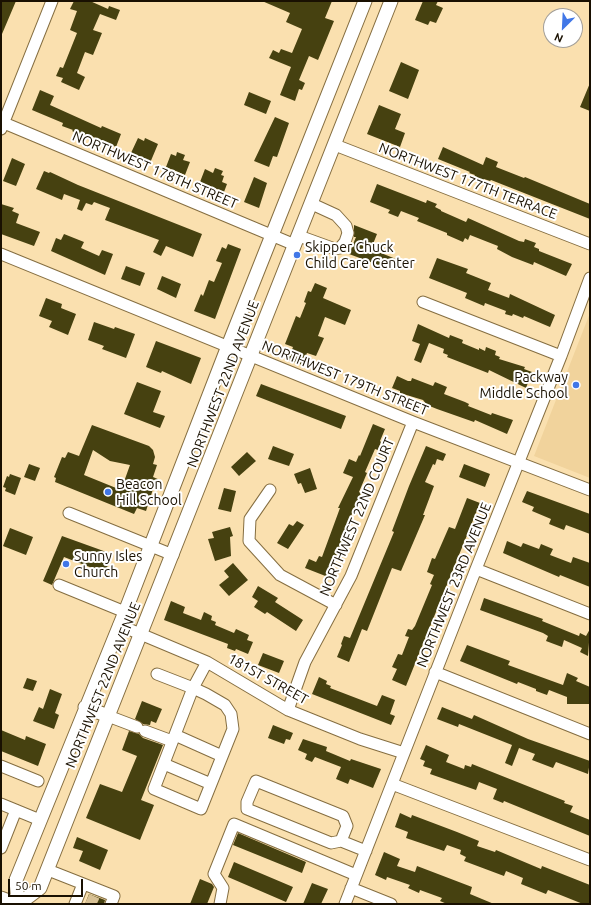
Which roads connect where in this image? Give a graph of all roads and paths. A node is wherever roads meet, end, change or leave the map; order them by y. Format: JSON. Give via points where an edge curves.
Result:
{"nodes":[{"id":1,"x":52,"y":1,"type":"edge"},
{"id":2,"x":366,"y":1,"type":"edge"},
{"id":3,"x":391,"y":1,"type":"edge"},
{"id":4,"x":2,"y":126,"type":"edge"},
{"id":5,"x":335,"y":145,"type":"junction"},
{"id":6,"x":312,"y":204,"type":"junction"},
{"id":7,"x":272,"y":236,"type":"junction"},
{"id":8,"x":297,"y":240,"type":"junction"},
{"id":9,"x":590,"y":244,"type":"edge"},
{"id":10,"x":1,"y":254,"type":"edge"},
{"id":11,"x":590,"y":278,"type":"edge"},
{"id":12,"x":423,"y":302,"type":"dead end"},
{"id":13,"x":228,"y":346,"type":"junction"},
{"id":14,"x":251,"y":355,"type":"junction"},
{"id":15,"x":561,"y":356,"type":"junction"},
{"id":16,"x":413,"y":422,"type":"junction"},
{"id":17,"x":519,"y":463,"type":"junction"},
{"id":18,"x":270,"y":490,"type":"dead end"},
{"id":19,"x":590,"y":490,"type":"edge"},
{"id":20,"x":70,"y":513,"type":"dead end"},
{"id":21,"x":151,"y":546,"type":"junction"},
{"id":22,"x":173,"y":554,"type":"junction"},
{"id":23,"x":476,"y":569,"type":"junction"},
{"id":24,"x":59,"y":585,"type":"dead end"},
{"id":25,"x":336,"y":605,"type":"junction"},
{"id":26,"x":125,"y":612,"type":"junction"},
{"id":27,"x":590,"y":614,"type":"edge"},
{"id":28,"x":119,"y":625,"type":"junction"},
{"id":29,"x":142,"y":634,"type":"junction"},
{"id":30,"x":207,"y":662,"type":"junction"},
{"id":31,"x":435,"y":672,"type":"junction"},
{"id":32,"x":157,"y":674,"type":"dead end"},
{"id":33,"x":193,"y":688,"type":"junction"},
{"id":34,"x":85,"y":707,"type":"junction"},
{"id":35,"x":288,"y":710,"type":"junction"},
{"id":36,"x":108,"y":716,"type":"junction"},
{"id":37,"x":590,"y":734,"type":"edge"},
{"id":38,"x":174,"y":738,"type":"junction"},
{"id":39,"x":404,"y":753,"type":"junction"},
{"id":40,"x":222,"y":756,"type":"junction"},
{"id":41,"x":164,"y":764,"type":"junction"},
{"id":42,"x":1,"y":766,"type":"edge"},
{"id":43,"x":38,"y":781,"type":"dead end"},
{"id":44,"x":211,"y":784,"type":"junction"},
{"id":45,"x":392,"y":784,"type":"junction"},
{"id":46,"x":1,"y":804,"type":"edge"},
{"id":47,"x":16,"y":810,"type":"junction"},
{"id":48,"x":40,"y":820,"type":"junction"},
{"id":49,"x":341,"y":841,"type":"junction"},
{"id":50,"x":1,"y":848,"type":"edge"},
{"id":51,"x":366,"y":851,"type":"junction"},
{"id":52,"x":590,"y":860,"type":"edge"},
{"id":53,"x":48,"y":870,"type":"junction"},
{"id":54,"x":356,"y":875,"type":"junction"},
{"id":55,"x":83,"y":884,"type":"junction"},
{"id":56,"x":351,"y":888,"type":"junction"},
{"id":57,"x":1,"y":898,"type":"edge"},
{"id":58,"x":80,"y":900,"type":"edge"},
{"id":59,"x":18,"y":904,"type":"edge"},
{"id":60,"x":111,"y":904,"type":"edge"},
{"id":61,"x":220,"y":904,"type":"edge"},
{"id":62,"x":345,"y":904,"type":"edge"},
{"id":63,"x":391,"y":904,"type":"edge"}],
"edges":[{"from":1,"to":4,"type":"street"},
{"from":2,"to":7,"type":"main road","name":"NORTHWEST 22ND AVENUE"},
{"from":3,"to":5,"type":"main road","name":"NORTHWEST 22ND AVENUE"},
{"from":4,"to":7,"type":"street","name":"NORTHWEST 178TH STREET"},
{"from":5,"to":6,"type":"main road","name":"NORTHWEST 22ND AVENUE"},
{"from":5,"to":9,"type":"street","name":"NORTHWEST 177TH TERRACE"},
{"from":6,"to":8,"type":"main road","name":"NORTHWEST 22ND AVENUE"},
{"from":6,"to":8,"type":"street","name":"NORTHWEST 178TH STREET","via":[[336,215],[346,226],[348,233],[345,242],[340,248],[335,249]]},
{"from":7,"to":8,"type":"street","name":"NORTHWEST 178TH STREET"},
{"from":7,"to":13,"type":"main road","name":"NORTHWEST 22ND AVENUE"},
{"from":8,"to":14,"type":"main road","name":"NORTHWEST 22ND AVENUE"},
{"from":10,"to":13,"type":"street","name":"NORTHWEST 179TH STREET"},
{"from":11,"to":15,"type":"street","name":"NORTHWEST 23RD AVENUE"},
{"from":12,"to":15,"type":"street"},
{"from":13,"to":14,"type":"street","name":"NORTHWEST 179TH STREET"},
{"from":13,"to":21,"type":"main road","name":"NORTHWEST 22ND AVENUE"},
{"from":14,"to":16,"type":"street","name":"NORTHWEST 179TH STREET"},
{"from":14,"to":22,"type":"main road","name":"NORTHWEST 22ND AVENUE"},
{"from":15,"to":17,"type":"street","name":"NORTHWEST 23RD AVENUE"},
{"from":16,"to":17,"type":"street","name":"NORTHWEST 179TH STREET"},
{"from":16,"to":25,"type":"street","name":"NORTHWEST 22ND COURT","via":[[351,576]]},
{"from":17,"to":19,"type":"street","name":"NORTHWEST 179TH STREET"},
{"from":17,"to":23,"type":"street","name":"NORTHWEST 23RD AVENUE"},
{"from":18,"to":25,"type":"street","via":[[250,519],[249,541],[280,575]]},
{"from":20,"to":21,"type":"street"},
{"from":21,"to":22,"type":"street"},
{"from":21,"to":26,"type":"main road","name":"NORTHWEST 22ND AVENUE"},
{"from":22,"to":29,"type":"main road","name":"NORTHWEST 22ND AVENUE"},
{"from":23,"to":27,"type":"street"},
{"from":23,"to":31,"type":"street","name":"NORTHWEST 23RD AVENUE"},
{"from":24,"to":26,"type":"street"},
{"from":25,"to":35,"type":"street","name":"NORTHWEST 22ND COURT","via":[[305,662]]},
{"from":26,"to":28,"type":"main road","name":"NORTHWEST 22ND AVENUE"},
{"from":28,"to":29,"type":"street","name":"181ST STREET"},
{"from":28,"to":34,"type":"main road","name":"NORTHWEST 22ND AVENUE"},
{"from":29,"to":30,"type":"street","name":"181ST STREET"},
{"from":29,"to":36,"type":"main road","name":"NORTHWEST 22ND AVENUE"},
{"from":30,"to":33,"type":"street"},
{"from":30,"to":35,"type":"street","name":"181ST STREET"},
{"from":31,"to":37,"type":"street"},
{"from":31,"to":39,"type":"street","name":"NORTHWEST 23RD AVENUE"},
{"from":32,"to":33,"type":"street"},
{"from":33,"to":38,"type":"street"},
{"from":33,"to":40,"type":"street","via":[[225,705],[231,714],[233,729]]},
{"from":34,"to":36,"type":"main road"},
{"from":34,"to":48,"type":"main road","name":"NORTHWEST 22ND AVENUE"},
{"from":35,"to":39,"type":"street","name":"181ST STREET","via":[[360,739]]},
{"from":36,"to":38,"type":"street"},
{"from":36,"to":53,"type":"main road","name":"NORTHWEST 22ND AVENUE"},
{"from":38,"to":40,"type":"street"},
{"from":38,"to":41,"type":"street"},
{"from":39,"to":45,"type":"street","name":"NORTHWEST 23RD AVENUE"},
{"from":40,"to":44,"type":"street"},
{"from":41,"to":44,"type":"street"},
{"from":41,"to":44,"type":"street","via":[[154,789],[201,809]]},
{"from":42,"to":43,"type":"street"},
{"from":45,"to":51,"type":"street","name":"NORTHWEST 23RD AVENUE"},
{"from":45,"to":52,"type":"street"},
{"from":46,"to":47,"type":"street"},
{"from":47,"to":48,"type":"street"},
{"from":47,"to":50,"type":"street"},
{"from":48,"to":59,"type":"main road","name":"NORTHWEST 22ND AVENUE","via":[[16,880]]},
{"from":49,"to":49,"type":"street","via":[[331,843],[247,809],[247,802],[256,781],[343,816],[347,826]]},
{"from":49,"to":51,"type":"street"},
{"from":51,"to":54,"type":"street","name":"NORTHWEST 23RD AVENUE"},
{"from":53,"to":55,"type":"street"},
{"from":53,"to":59,"type":"main road","name":"NORTHWEST 22ND AVENUE","via":[[40,888]]},
{"from":54,"to":56,"type":"street","name":"NORTHWEST 23RD AVENUE"},
{"from":54,"to":61,"type":"street","via":[[234,824],[214,874],[224,888]]},
{"from":55,"to":58,"type":"street"},
{"from":55,"to":60,"type":"street","via":[[114,896]]},
{"from":56,"to":62,"type":"street","name":"NORTHWEST 23RD AVENUE"},
{"from":56,"to":63,"type":"street"},
{"from":57,"to":59,"type":"main road"}]}
